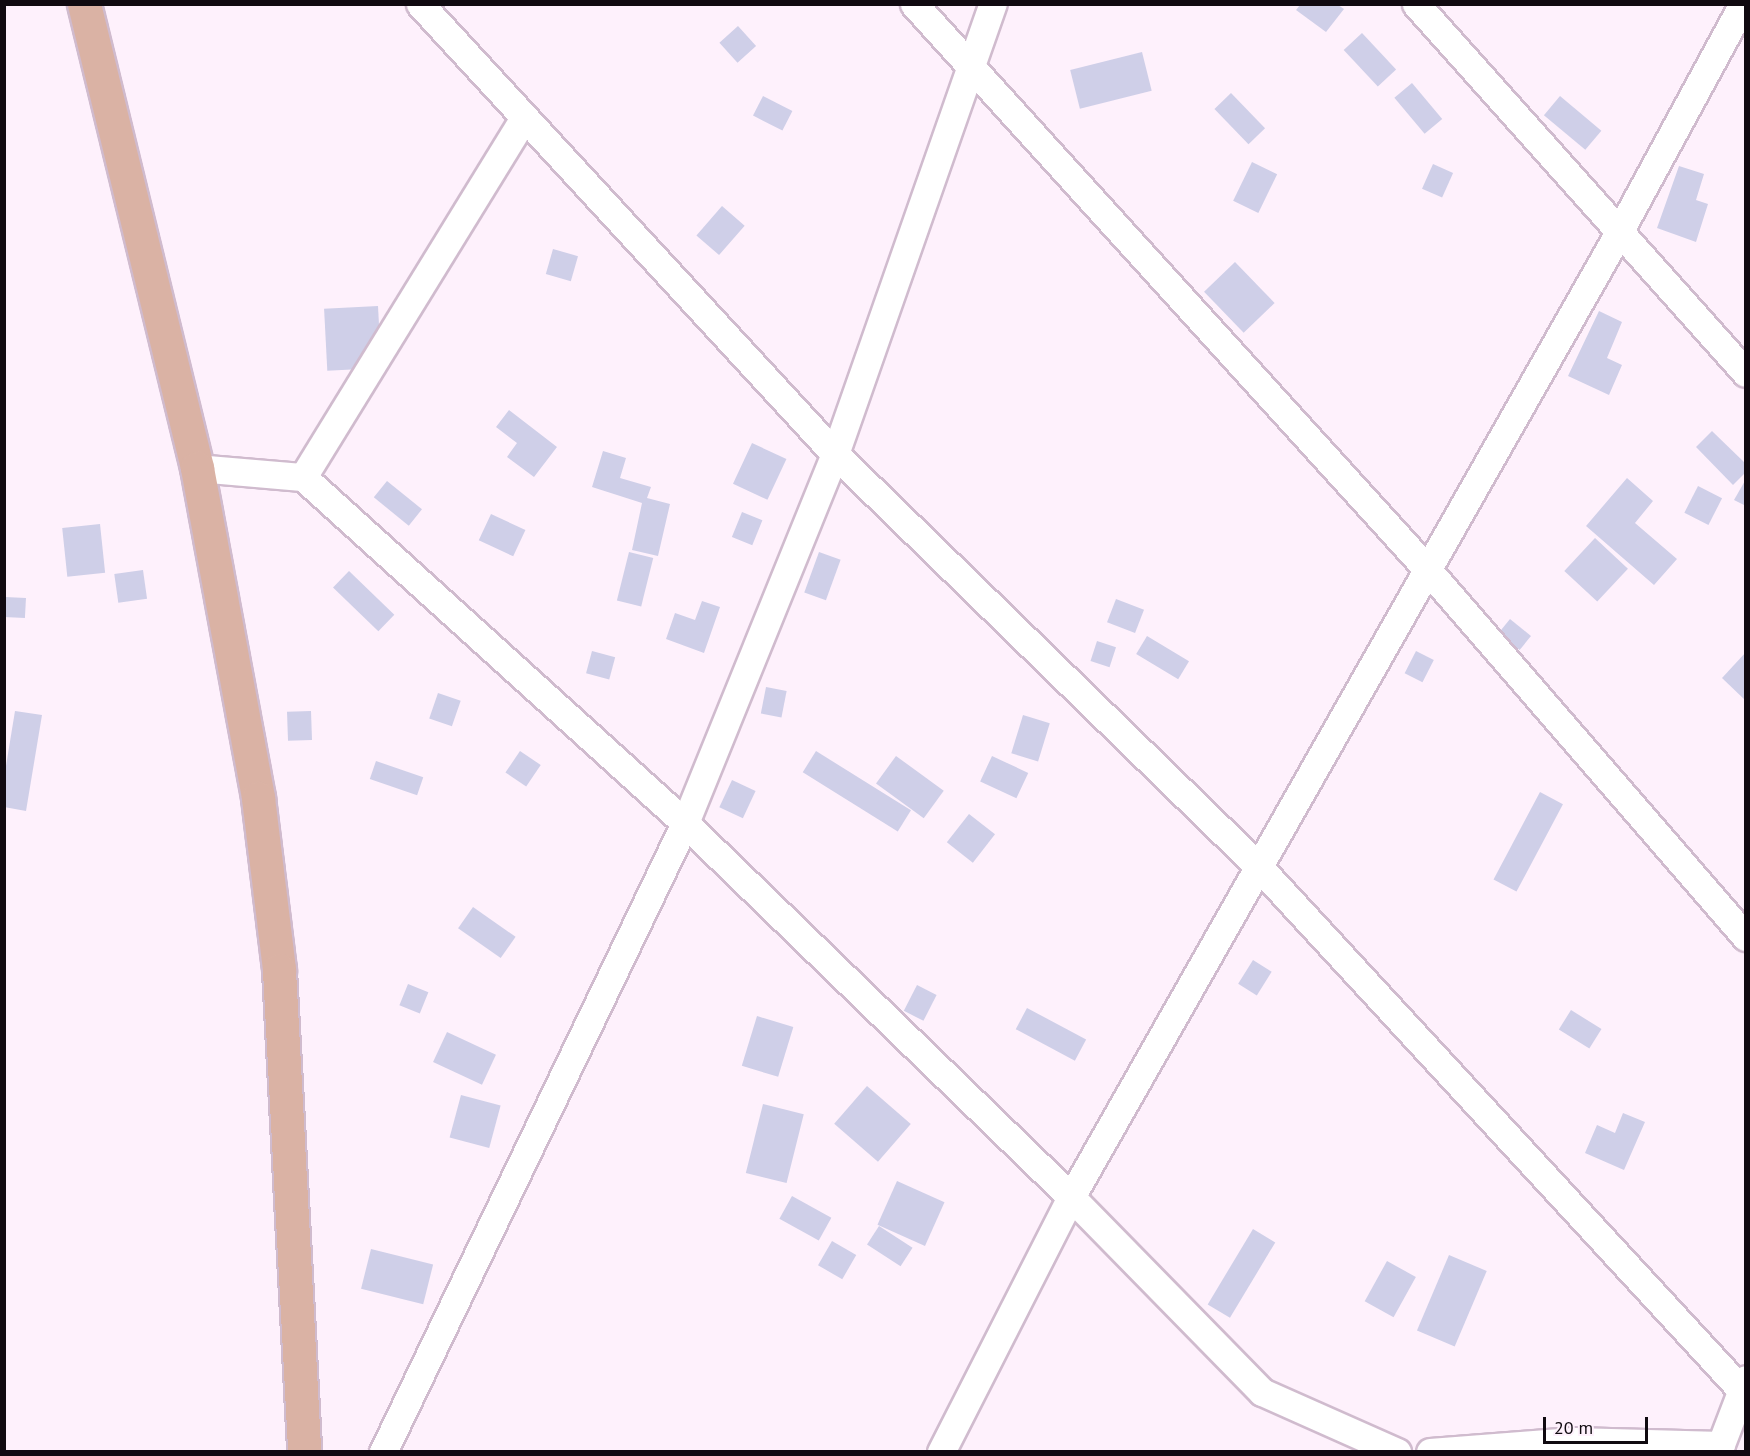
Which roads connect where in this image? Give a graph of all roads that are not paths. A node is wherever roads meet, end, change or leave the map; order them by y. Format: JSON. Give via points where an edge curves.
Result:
{"nodes":[{"id":1,"x":84,"y":4,"type":"edge"},
{"id":2,"x":420,"y":4,"type":"edge"},
{"id":3,"x":914,"y":4,"type":"edge"},
{"id":4,"x":993,"y":4,"type":"edge"},
{"id":5,"x":1416,"y":4,"type":"edge"},
{"id":6,"x":1743,"y":4,"type":"edge"},
{"id":7,"x":969,"y":66,"type":"junction"},
{"id":8,"x":523,"y":120,"type":"junction"},
{"id":9,"x":1618,"y":234,"type":"junction"},
{"id":10,"x":1746,"y":373,"type":"edge"},
{"id":11,"x":835,"y":454,"type":"junction"},
{"id":12,"x":197,"y":468,"type":"junction"},
{"id":13,"x":303,"y":477,"type":"junction"},
{"id":14,"x":1427,"y":570,"type":"junction"},
{"id":15,"x":685,"y":823,"type":"junction"},
{"id":16,"x":1259,"y":867,"type":"junction"},
{"id":17,"x":1746,"y":938,"type":"edge"},
{"id":18,"x":1071,"y":1197,"type":"junction"},
{"id":19,"x":1744,"y":1388,"type":"edge"},
{"id":20,"x":1720,"y":1448,"type":"edge"},
{"id":21,"x":304,"y":1452,"type":"edge"},
{"id":22,"x":382,"y":1452,"type":"edge"},
{"id":23,"x":941,"y":1452,"type":"edge"},
{"id":24,"x":1397,"y":1452,"type":"edge"},
{"id":25,"x":1430,"y":1452,"type":"edge"}],
"edges":[{"from":1,"to":12,"type":"main road"},
{"from":2,"to":8,"type":"street"},
{"from":3,"to":7,"type":"street"},
{"from":4,"to":7,"type":"street"},
{"from":5,"to":9,"type":"street"},
{"from":6,"to":9,"type":"street"},
{"from":7,"to":11,"type":"street"},
{"from":7,"to":14,"type":"street"},
{"from":8,"to":11,"type":"street"},
{"from":8,"to":13,"type":"street"},
{"from":9,"to":10,"type":"street"},
{"from":9,"to":14,"type":"street"},
{"from":11,"to":15,"type":"street"},
{"from":11,"to":16,"type":"street"},
{"from":12,"to":13,"type":"street"},
{"from":12,"to":21,"type":"main road","via":[[258,798],[279,970]]},
{"from":13,"to":15,"type":"street"},
{"from":14,"to":16,"type":"street"},
{"from":14,"to":17,"type":"street"},
{"from":15,"to":18,"type":"street"},
{"from":15,"to":22,"type":"street"},
{"from":16,"to":18,"type":"street"},
{"from":16,"to":19,"type":"street"},
{"from":18,"to":23,"type":"street"},
{"from":18,"to":24,"type":"street","via":[[1262,1392]]},
{"from":19,"to":20,"type":"street"},
{"from":20,"to":25,"type":"street","via":[[1573,1441]]}]}
